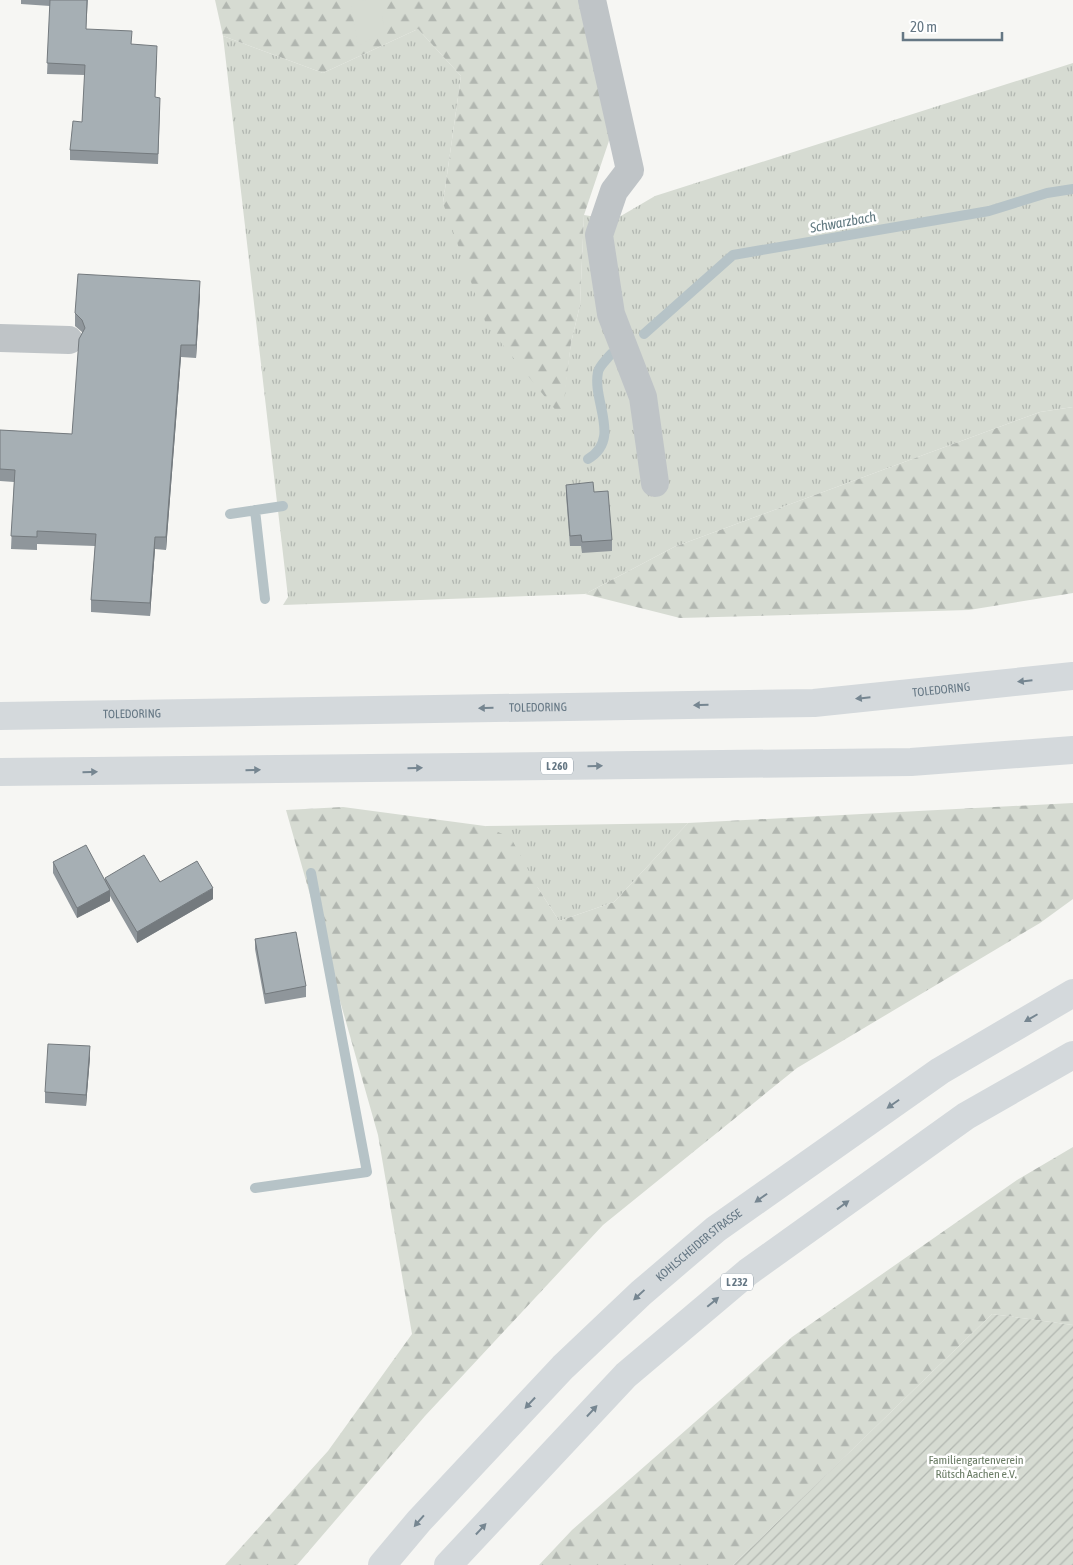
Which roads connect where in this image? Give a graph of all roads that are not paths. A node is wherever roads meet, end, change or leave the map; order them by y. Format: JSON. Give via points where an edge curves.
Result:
{"nodes":[{"id":1,"x":592,"y":0,"type":"edge"},
{"id":2,"x":0,"y":338,"type":"edge"},
{"id":3,"x":69,"y":340,"type":"dead end"},
{"id":4,"x":655,"y":483,"type":"dead end"},
{"id":5,"x":1073,"y":676,"type":"edge"},
{"id":6,"x":0,"y":716,"type":"edge"},
{"id":7,"x":1073,"y":750,"type":"edge"},
{"id":8,"x":0,"y":772,"type":"edge"},
{"id":9,"x":1073,"y":993,"type":"edge"},
{"id":10,"x":1073,"y":1055,"type":"edge"},
{"id":11,"x":382,"y":1565,"type":"edge"},
{"id":12,"x":448,"y":1565,"type":"edge"}],
"edges":[{"from":1,"to":4,"type":"lane","via":[[630,170],[614,191],[599,235],[611,314],[643,396]]},
{"from":2,"to":3,"type":"lane"},
{"from":5,"to":6,"type":"main road","name":"TOLEDORING","one_way":true,"via":[[814,703]]},
{"from":8,"to":7,"type":"main road","number":"L 260","one_way":true,"via":[[912,762]]},
{"from":9,"to":11,"type":"main road","name":"KOHLSCHEIDER STRASSE","one_way":true,"via":[[940,1071],[716,1229],[641,1293],[563,1367]]},
{"from":12,"to":10,"type":"main road","number":"L 232","one_way":true,"via":[[626,1375],[748,1272],[966,1116]]}]}
